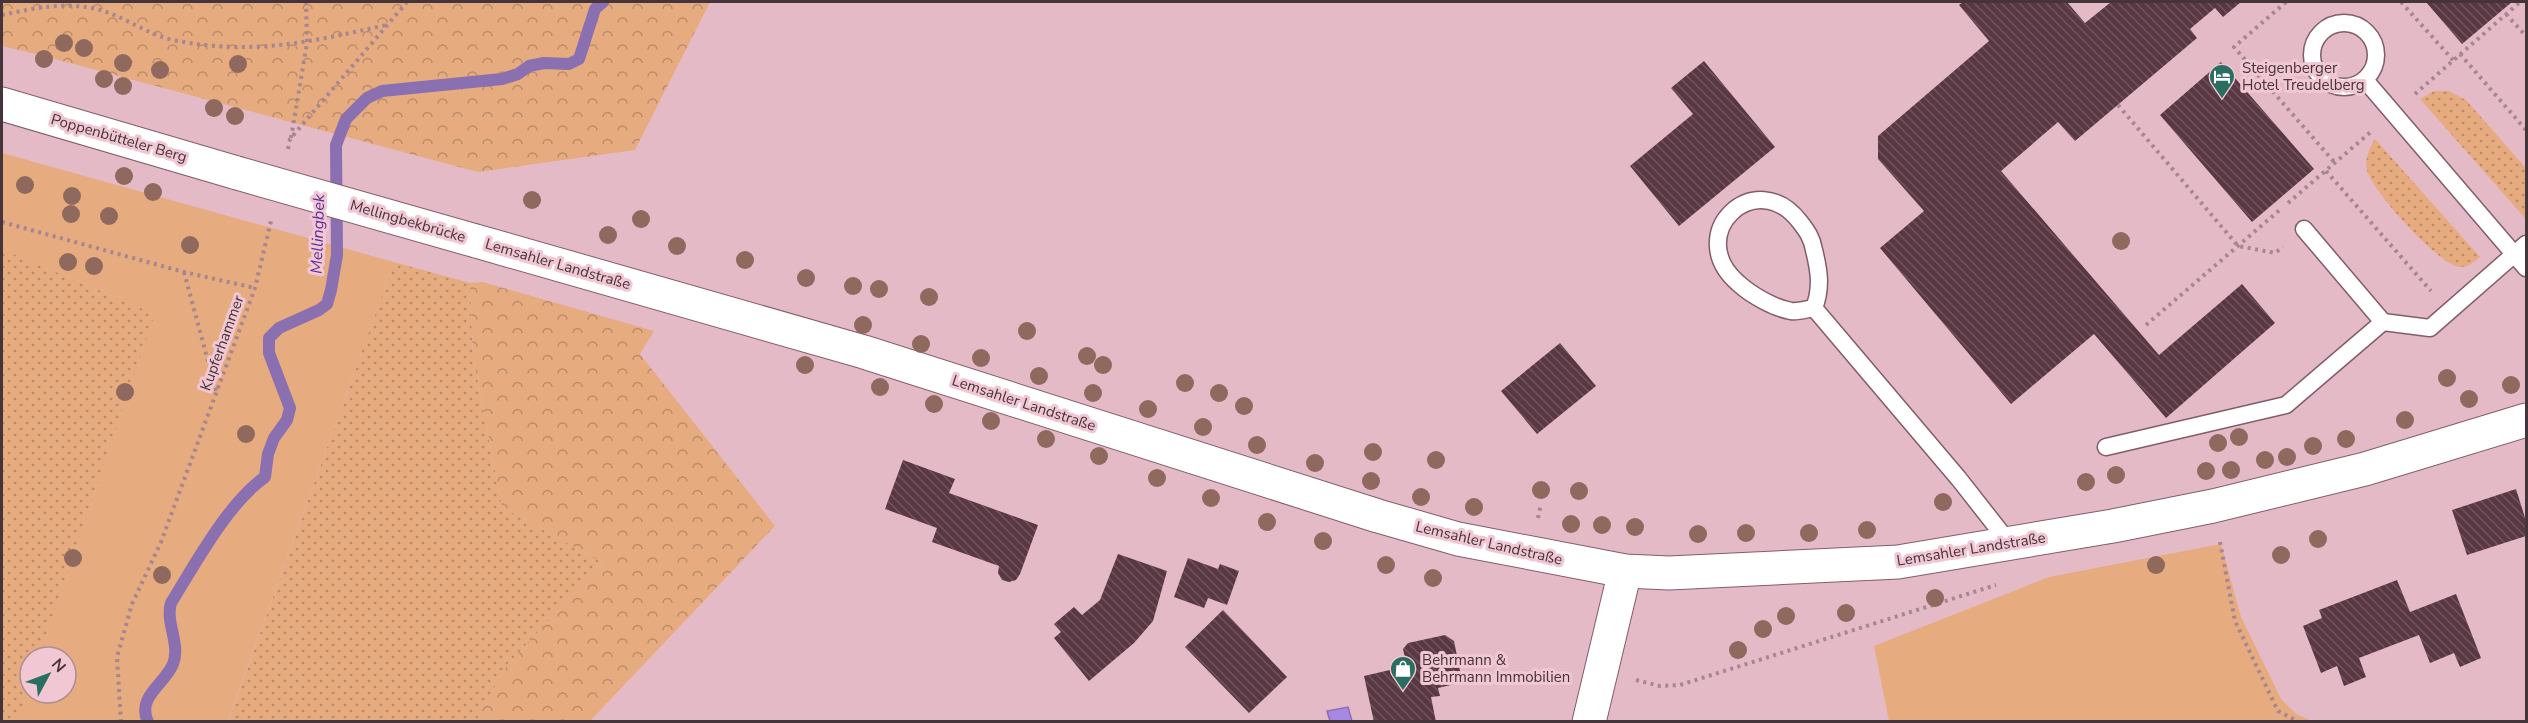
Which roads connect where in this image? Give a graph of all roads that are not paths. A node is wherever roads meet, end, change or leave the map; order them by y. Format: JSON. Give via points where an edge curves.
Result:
{"nodes":[{"id":1,"x":2365,"y":80,"type":"dead end"},
{"id":2,"x":2,"y":104,"type":"edge"},
{"id":3,"x":237,"y":172,"type":"joint"},
{"id":4,"x":2304,"y":229,"type":"road end"},
{"id":5,"x":476,"y":241,"type":"joint"},
{"id":6,"x":2521,"y":249,"type":"edge"},
{"id":7,"x":2526,"y":268,"type":"edge"},
{"id":8,"x":1814,"y":308,"type":"junction"},
{"id":9,"x":2384,"y":322,"type":"junction"},
{"id":10,"x":2526,"y":420,"type":"edge"},
{"id":11,"x":2106,"y":447,"type":"dead end"},
{"id":12,"x":2010,"y":544,"type":"junction"},
{"id":13,"x":1625,"y":571,"type":"junction"},
{"id":14,"x":1589,"y":722,"type":"edge"}],
"edges":[{"from":1,"to":6,"type":"lane"},
{"from":2,"to":3,"type":"main road","name":"Poppenbütteler Berg"},
{"from":3,"to":5,"type":"main road","name":"Mellingbekbrücke","bridge":true},
{"from":4,"to":9,"type":"lane"},
{"from":5,"to":13,"type":"main road","name":"Lemsahler Landstraße","via":[[864,352],[1458,539]]},
{"from":6,"to":7,"type":"lane"},
{"from":6,"to":9,"type":"lane","via":[[2430,328]]},
{"from":8,"to":8,"type":"lane","via":[[1820,293],[1812,237],[1793,213],[1779,203],[1763,199],[1745,203],[1727,217],[1718,233],[1717,248],[1723,266],[1738,284],[1792,311]]},
{"from":8,"to":12,"type":"lane"},
{"from":9,"to":11,"type":"lane","via":[[2286,405]]},
{"from":10,"to":12,"type":"main road","name":"Lemsahler Landstraße","via":[[2365,469],[2213,506]]},
{"from":12,"to":13,"type":"main road","name":"Lemsahler Landstraße","via":[[1898,562],[1669,573]]},
{"from":13,"to":14,"type":"main road"}]}
